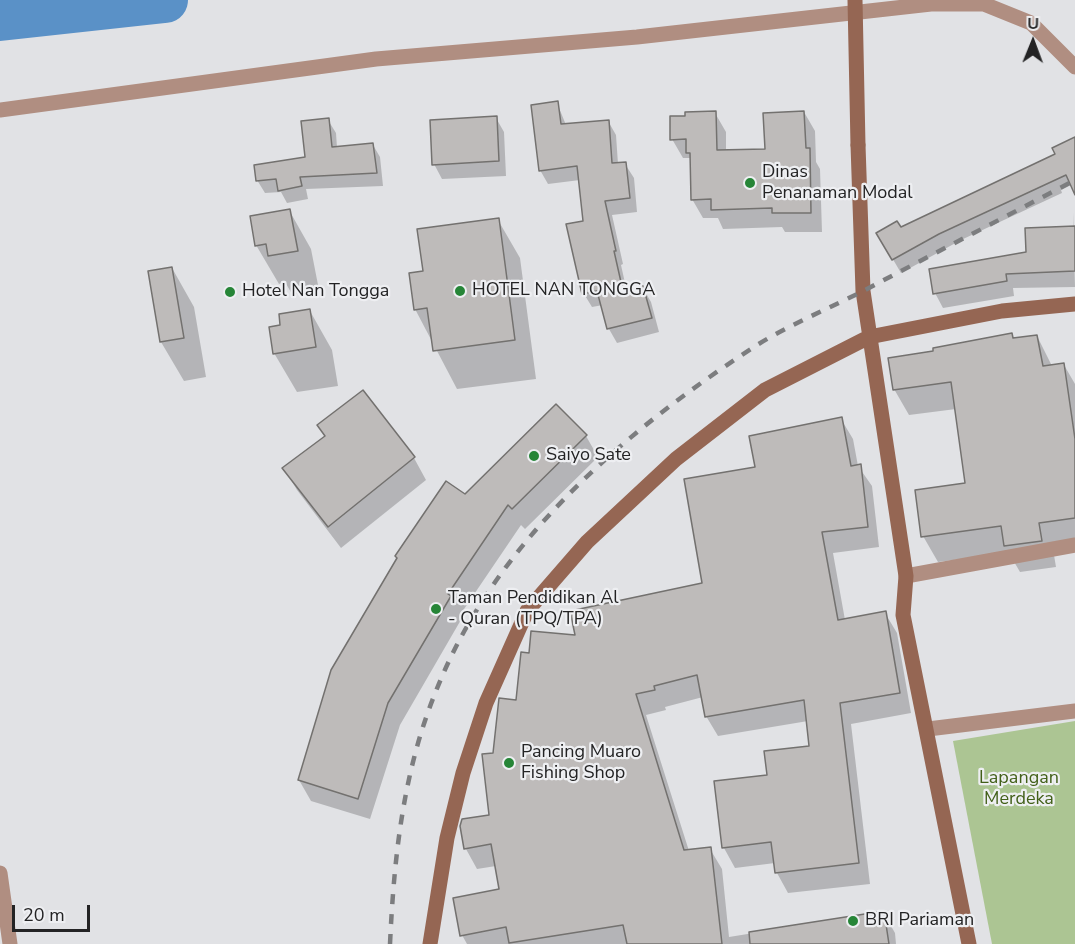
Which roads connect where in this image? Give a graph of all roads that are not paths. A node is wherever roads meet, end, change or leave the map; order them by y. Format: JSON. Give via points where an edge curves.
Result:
{"nodes":[{"id":1,"x":855,"y":0,"type":"edge"},
{"id":2,"x":1075,"y":67,"type":"edge"},
{"id":3,"x":0,"y":110,"type":"edge"},
{"id":4,"x":1075,"y":304,"type":"edge"},
{"id":5,"x":869,"y":337,"type":"junction"},
{"id":6,"x":1075,"y":545,"type":"edge"},
{"id":7,"x":906,"y":576,"type":"junction"},
{"id":8,"x":1075,"y":711,"type":"edge"},
{"id":9,"x":928,"y":729,"type":"junction"},
{"id":10,"x":0,"y":873,"type":"edge"},
{"id":11,"x":10,"y":944,"type":"edge"},
{"id":12,"x":430,"y":944,"type":"edge"},
{"id":13,"x":969,"y":944,"type":"edge"}],
"edges":[{"from":1,"to":5,"type":"street","bridge":true,"via":[[859,252]]},
{"from":2,"to":3,"type":"street","via":[[1031,23],[984,4],[931,4],[637,37],[376,59]]},
{"from":4,"to":5,"type":"street","via":[[1002,311]]},
{"from":5,"to":7,"type":"street"},
{"from":5,"to":12,"type":"street","via":[[765,390],[676,459],[587,542],[526,611],[486,703],[463,773],[447,838]]},
{"from":6,"to":7,"type":"street"},
{"from":7,"to":9,"type":"street","via":[[903,615]]},
{"from":8,"to":9,"type":"street"},
{"from":9,"to":13,"type":"street"},
{"from":10,"to":11,"type":"street"}]}
